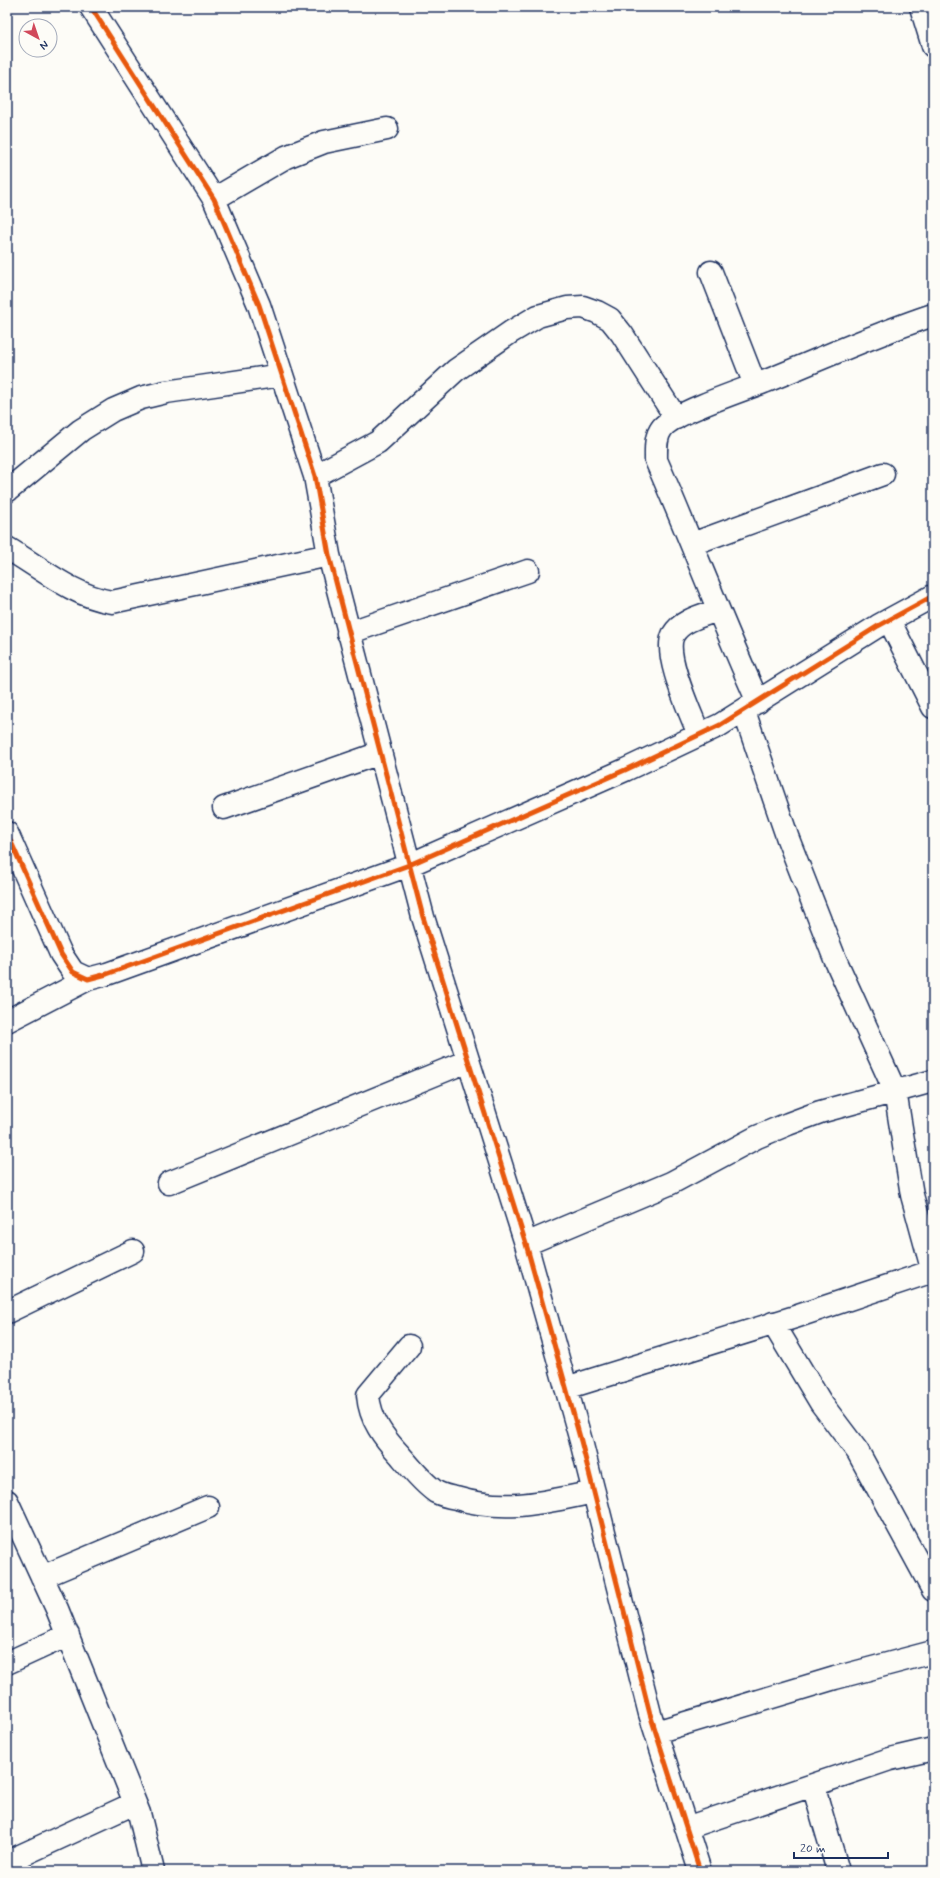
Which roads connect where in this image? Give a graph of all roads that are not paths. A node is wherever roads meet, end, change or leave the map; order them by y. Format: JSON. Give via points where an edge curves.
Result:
{"nodes":[{"id":1,"x":91,"y":7,"type":"edge"},
{"id":2,"x":921,"y":7,"type":"edge"},
{"id":3,"x":933,"y":46,"type":"edge"},
{"id":4,"x":387,"y":129,"type":"dead end"},
{"id":5,"x":214,"y":199,"type":"junction"},
{"id":6,"x":711,"y":272,"type":"dead end"},
{"id":7,"x":933,"y":315,"type":"edge"},
{"id":8,"x":282,"y":375,"type":"junction"},
{"id":9,"x":755,"y":386,"type":"junction"},
{"id":10,"x":676,"y":418,"type":"junction"},
{"id":11,"x":883,"y":474,"type":"dead end"},
{"id":12,"x":315,"y":476,"type":"junction"},
{"id":13,"x":7,"y":492,"type":"edge"},
{"id":14,"x":692,"y":544,"type":"junction"},
{"id":15,"x":7,"y":548,"type":"edge"},
{"id":16,"x":329,"y":555,"type":"junction"},
{"id":17,"x":528,"y":571,"type":"dead end"},
{"id":18,"x":933,"y":596,"type":"edge"},
{"id":19,"x":718,"y":610,"type":"junction"},
{"id":20,"x":889,"y":620,"type":"junction"},
{"id":21,"x":348,"y":633,"type":"junction"},
{"id":22,"x":751,"y":706,"type":"junction"},
{"id":23,"x":933,"y":707,"type":"edge"},
{"id":24,"x":699,"y":735,"type":"junction"},
{"id":25,"x":380,"y":753,"type":"junction"},
{"id":26,"x":224,"y":808,"type":"dead end"},
{"id":27,"x":7,"y":833,"type":"edge"},
{"id":28,"x":409,"y":865,"type":"junction"},
{"id":29,"x":88,"y":979,"type":"junction"},
{"id":30,"x":7,"y":1021,"type":"edge"},
{"id":31,"x":468,"y":1061,"type":"junction"},
{"id":32,"x":933,"y":1081,"type":"edge"},
{"id":33,"x":895,"y":1091,"type":"junction"},
{"id":34,"x":169,"y":1183,"type":"dead end"},
{"id":35,"x":526,"y":1244,"type":"junction"},
{"id":36,"x":133,"y":1251,"type":"dead end"},
{"id":37,"x":933,"y":1271,"type":"edge"},
{"id":38,"x":7,"y":1312,"type":"edge"},
{"id":39,"x":773,"y":1323,"type":"junction"},
{"id":40,"x":408,"y":1346,"type":"dead end"},
{"id":41,"x":566,"y":1388,"type":"junction"},
{"id":42,"x":594,"y":1492,"type":"junction"},
{"id":43,"x":7,"y":1501,"type":"edge"},
{"id":44,"x":208,"y":1507,"type":"dead end"},
{"id":45,"x":924,"y":1554,"type":"edge"},
{"id":46,"x":42,"y":1577,"type":"junction"},
{"id":47,"x":933,"y":1590,"type":"edge"},
{"id":48,"x":68,"y":1635,"type":"junction"},
{"id":49,"x":933,"y":1652,"type":"edge"},
{"id":50,"x":7,"y":1663,"type":"edge"},
{"id":51,"x":656,"y":1732,"type":"junction"},
{"id":52,"x":933,"y":1749,"type":"edge"},
{"id":53,"x":813,"y":1785,"type":"junction"},
{"id":54,"x":135,"y":1803,"type":"junction"},
{"id":55,"x":686,"y":1828,"type":"junction"},
{"id":56,"x":7,"y":1862,"type":"edge"},
{"id":57,"x":153,"y":1871,"type":"edge"},
{"id":58,"x":700,"y":1871,"type":"edge"},
{"id":59,"x":838,"y":1871,"type":"edge"}],
"edges":[{"from":1,"to":5,"type":"street"},
{"from":2,"to":3,"type":"street"},
{"from":4,"to":5,"type":"street","via":[[324,142],[286,157]]},
{"from":5,"to":8,"type":"street","via":[[260,305]]},
{"from":6,"to":9,"type":"street"},
{"from":7,"to":9,"type":"street","via":[[888,329]]},
{"from":8,"to":12,"type":"street"},
{"from":8,"to":13,"type":"street","via":[[141,398],[113,410],[81,430]]},
{"from":9,"to":10,"type":"street"},
{"from":10,"to":12,"type":"street","via":[[610,319],[584,307],[567,308],[538,316],[511,332],[456,370],[378,442]]},
{"from":10,"to":14,"type":"street","via":[[663,427],[656,442],[656,460]]},
{"from":11,"to":14,"type":"street"},
{"from":12,"to":16,"type":"street"},
{"from":14,"to":19,"type":"street"},
{"from":15,"to":16,"type":"street","via":[[76,590],[96,599],[112,602]]},
{"from":16,"to":21,"type":"street"},
{"from":17,"to":21,"type":"street"},
{"from":18,"to":20,"type":"street"},
{"from":19,"to":22,"type":"street"},
{"from":19,"to":24,"type":"street","via":[[683,624],[673,634],[670,646],[671,660]]},
{"from":20,"to":22,"type":"street"},
{"from":20,"to":23,"type":"street"},
{"from":21,"to":25,"type":"street"},
{"from":22,"to":24,"type":"street"},
{"from":22,"to":33,"type":"street","via":[[788,839],[835,959]]},
{"from":24,"to":28,"type":"street","via":[[626,770]]},
{"from":25,"to":26,"type":"street"},
{"from":25,"to":28,"type":"street"},
{"from":27,"to":29,"type":"street","via":[[61,954],[73,972]]},
{"from":28,"to":29,"type":"street"},
{"from":28,"to":31,"type":"street"},
{"from":29,"to":30,"type":"street"},
{"from":31,"to":34,"type":"street"},
{"from":31,"to":35,"type":"street"},
{"from":32,"to":33,"type":"street"},
{"from":33,"to":35,"type":"street","via":[[820,1112],[788,1124],[757,1137],[671,1183]]},
{"from":33,"to":37,"type":"street","via":[[912,1195]]},
{"from":35,"to":41,"type":"street"},
{"from":36,"to":38,"type":"street"},
{"from":37,"to":39,"type":"street"},
{"from":39,"to":41,"type":"street"},
{"from":39,"to":45,"type":"street","via":[[822,1403],[858,1452]]},
{"from":40,"to":42,"type":"street","via":[[368,1395],[369,1407],[382,1436],[424,1482],[438,1493],[469,1502],[516,1507]]},
{"from":41,"to":42,"type":"street"},
{"from":42,"to":51,"type":"street"},
{"from":43,"to":46,"type":"street"},
{"from":44,"to":46,"type":"street"},
{"from":45,"to":47,"type":"street"},
{"from":46,"to":48,"type":"street"},
{"from":48,"to":50,"type":"street"},
{"from":48,"to":54,"type":"street"},
{"from":49,"to":51,"type":"street","via":[[835,1678]]},
{"from":51,"to":55,"type":"street"},
{"from":52,"to":53,"type":"street","via":[[890,1759]]},
{"from":53,"to":55,"type":"street"},
{"from":53,"to":59,"type":"street"},
{"from":54,"to":56,"type":"street"},
{"from":54,"to":57,"type":"street"},
{"from":55,"to":58,"type":"street"}]}
